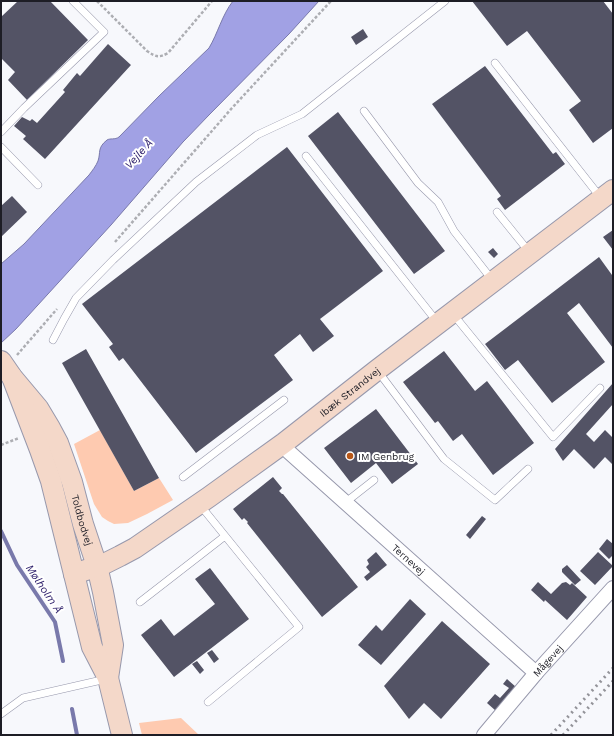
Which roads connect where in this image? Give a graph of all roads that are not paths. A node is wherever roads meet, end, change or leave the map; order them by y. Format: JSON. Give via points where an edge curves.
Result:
{"nodes":[{"id":1,"x":73,"y":1,"type":"edge"},
{"id":2,"x":445,"y":1,"type":"edge"},
{"id":3,"x":495,"y":63,"type":"dead end"},
{"id":4,"x":364,"y":111,"type":"dead end"},
{"id":5,"x":1,"y":132,"type":"edge"},
{"id":6,"x":1,"y":147,"type":"edge"},
{"id":7,"x":306,"y":156,"type":"dead end"},
{"id":8,"x":38,"y":185,"type":"dead end"},
{"id":9,"x":607,"y":194,"type":"edge"},
{"id":10,"x":497,"y":212,"type":"dead end"},
{"id":11,"x":530,"y":253,"type":"junction"},
{"id":12,"x":493,"y":281,"type":"junction"},
{"id":13,"x":445,"y":318,"type":"junction"},
{"id":14,"x":54,"y":340,"type":"dead end"},
{"id":15,"x":5,"y":367,"type":"edge"},
{"id":16,"x":377,"y":370,"type":"junction"},
{"id":17,"x":600,"y":388,"type":"dead end"},
{"id":18,"x":284,"y":400,"type":"dead end"},
{"id":19,"x":284,"y":443,"type":"junction"},
{"id":20,"x":528,"y":469,"type":"dead end"},
{"id":21,"x":183,"y":477,"type":"dead end"},
{"id":22,"x":374,"y":480,"type":"dead end"},
{"id":23,"x":346,"y":502,"type":"junction"},
{"id":24,"x":199,"y":504,"type":"junction"},
{"id":25,"x":225,"y":536,"type":"junction"},
{"id":26,"x":96,"y":566,"type":"junction"},
{"id":27,"x":74,"y":574,"type":"junction"},
{"id":28,"x":613,"y":588,"type":"edge"},
{"id":29,"x":140,"y":602,"type":"dead end"},
{"id":30,"x":536,"y":673,"type":"junction"},
{"id":31,"x":108,"y":678,"type":"junction"},
{"id":32,"x":208,"y":702,"type":"dead end"},
{"id":33,"x":1,"y":714,"type":"edge"},
{"id":34,"x":122,"y":735,"type":"edge"},
{"id":35,"x":484,"y":735,"type":"edge"}],
"edges":[{"from":1,"to":5,"type":"lane","via":[[104,32]]},
{"from":2,"to":14,"type":"lane","via":[[302,114],[257,135],[196,182],[112,260],[76,298]]},
{"from":3,"to":9,"type":"lane"},
{"from":4,"to":12,"type":"lane","via":[[418,183],[438,202],[454,231]]},
{"from":6,"to":8,"type":"lane"},
{"from":7,"to":13,"type":"lane"},
{"from":9,"to":11,"type":"main road","name":"Ibæk Strandvej"},
{"from":10,"to":11,"type":"lane"},
{"from":11,"to":12,"type":"main road","name":"Ibæk Strandvej"},
{"from":12,"to":13,"type":"main road","name":"Ibæk Strandvej"},
{"from":13,"to":16,"type":"main road","name":"Ibæk Strandvej"},
{"from":13,"to":17,"type":"lane","via":[[553,437]]},
{"from":15,"to":26,"type":"main road","name":"Toldbodvej","via":[[38,408],[58,443]]},
{"from":15,"to":27,"type":"main road","name":"Toldbodvej","via":[[51,481]]},
{"from":16,"to":19,"type":"main road","name":"Ibæk Strandvej"},
{"from":16,"to":20,"type":"lane","via":[[444,459],[495,500]]},
{"from":18,"to":21,"type":"lane"},
{"from":19,"to":23,"type":"street","name":"Ternevej","via":[[289,452]]},
{"from":19,"to":24,"type":"main road","name":"Ibæk Strandvej"},
{"from":22,"to":23,"type":"lane"},
{"from":23,"to":30,"type":"street","name":"Ternevej"},
{"from":24,"to":25,"type":"lane"},
{"from":24,"to":26,"type":"main road","name":"Ibæk Strandvej","via":[[135,548]]},
{"from":25,"to":29,"type":"lane"},
{"from":25,"to":32,"type":"lane","via":[[299,627]]},
{"from":26,"to":27,"type":"main road","name":"Ibæk Strandvej"},
{"from":26,"to":31,"type":"main road","name":"Toldbodvej","via":[[113,645]]},
{"from":27,"to":31,"type":"main road","name":"Toldbodvej","via":[[92,647]]},
{"from":28,"to":30,"type":"street","name":"Mågevej"},
{"from":30,"to":35,"type":"street","name":"Mågevej"},
{"from":31,"to":33,"type":"lane","via":[[23,698]]},
{"from":31,"to":34,"type":"main road","name":"Toldbodvej"}]}
